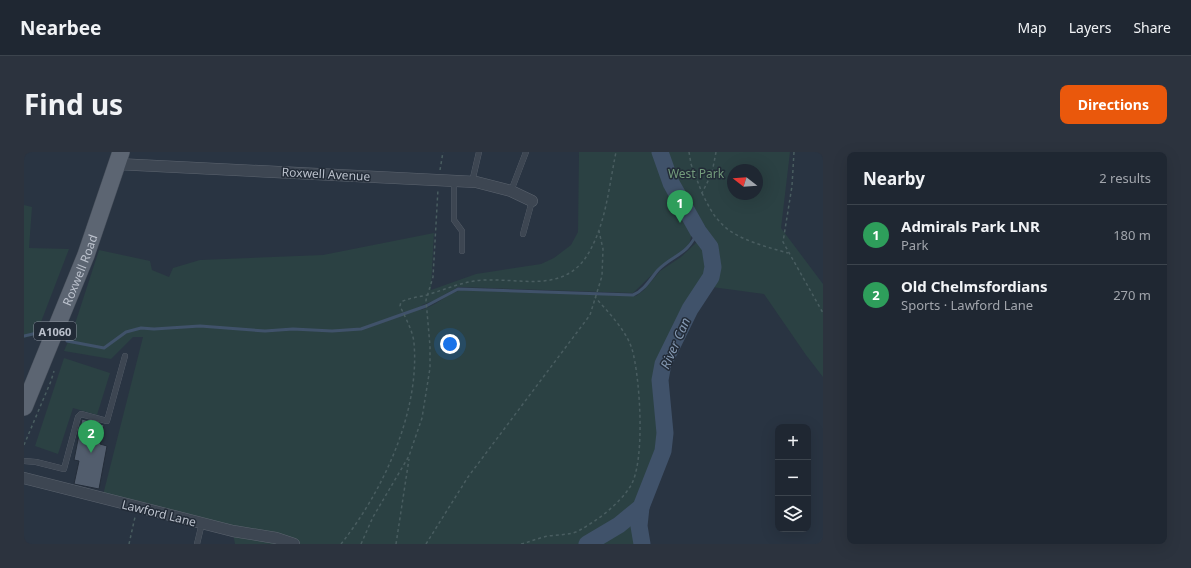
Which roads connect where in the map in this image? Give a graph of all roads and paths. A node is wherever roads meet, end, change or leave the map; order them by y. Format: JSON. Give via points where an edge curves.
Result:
{"nodes":[{"id":1,"x":443,"y":152,"type":"edge"},
{"id":2,"x":479,"y":152,"type":"edge"},
{"id":3,"x":526,"y":152,"type":"edge"},
{"id":4,"x":616,"y":152,"type":"edge"},
{"id":5,"x":689,"y":152,"type":"edge"},
{"id":6,"x":716,"y":152,"type":"edge"},
{"id":7,"x":794,"y":152,"type":"edge"},
{"id":8,"x":119,"y":158,"type":"edge"},
{"id":9,"x":438,"y":180,"type":"junction"},
{"id":10,"x":454,"y":181,"type":"junction"},
{"id":11,"x":472,"y":182,"type":"junction"},
{"id":12,"x":510,"y":191,"type":"junction"},
{"id":13,"x":702,"y":193,"type":"junction"},
{"id":14,"x":532,"y":201,"type":"joint"},
{"id":15,"x":599,"y":229,"type":"junction"},
{"id":16,"x":523,"y":234,"type":"dead end"},
{"id":17,"x":462,"y":250,"type":"dead end"},
{"id":18,"x":788,"y":253,"type":"junction"},
{"id":19,"x":427,"y":295,"type":"junction"},
{"id":20,"x":595,"y":297,"type":"junction"},
{"id":21,"x":823,"y":313,"type":"edge"},
{"id":22,"x":125,"y":356,"type":"dead end"},
{"id":23,"x":24,"y":407,"type":"edge"},
{"id":24,"x":409,"y":456,"type":"junction"},
{"id":25,"x":24,"y":462,"type":"edge"},
{"id":26,"x":24,"y":478,"type":"edge"},
{"id":27,"x":137,"y":507,"type":"junction"},
{"id":28,"x":202,"y":523,"type":"junction"},
{"id":29,"x":129,"y":544,"type":"edge"},
{"id":30,"x":197,"y":544,"type":"edge"},
{"id":31,"x":294,"y":544,"type":"edge"},
{"id":32,"x":341,"y":544,"type":"edge"},
{"id":33,"x":361,"y":544,"type":"edge"},
{"id":34,"x":396,"y":544,"type":"edge"},
{"id":35,"x":426,"y":544,"type":"edge"},
{"id":36,"x":521,"y":544,"type":"edge"}],
"edges":[{"from":1,"to":9,"type":"path"},
{"from":2,"to":11,"type":"lane"},
{"from":3,"to":12,"type":"lane"},
{"from":4,"to":15,"type":"path"},
{"from":5,"to":13,"type":"path"},
{"from":6,"to":13,"type":"path","via":[[712,172]]},
{"from":7,"to":18,"type":"path","via":[[792,186],[783,242]]},
{"from":8,"to":9,"type":"street","name":"Roxwell Avenue"},
{"from":8,"to":23,"type":"main road","name":"Roxwell Road","number":"A1060","via":[[86,255]]},
{"from":9,"to":10,"type":"street","name":"Roxwell Avenue"},
{"from":9,"to":19,"type":"path","via":[[433,277]]},
{"from":10,"to":11,"type":"street","name":"Roxwell Avenue"},
{"from":10,"to":17,"type":"lane","via":[[454,220],[462,231]]},
{"from":11,"to":12,"type":"street","name":"Roxwell Avenue"},
{"from":12,"to":14,"type":"street","name":"Roxwell Avenue"},
{"from":13,"to":18,"type":"path","via":[[720,223],[729,230],[757,244]]},
{"from":14,"to":16,"type":"lane"},
{"from":15,"to":19,"type":"path","via":[[582,262],[564,277],[549,281],[474,281]]},
{"from":15,"to":20,"type":"path","via":[[603,256],[602,276]]},
{"from":18,"to":21,"type":"path"},
{"from":19,"to":24,"type":"path","via":[[430,346],[428,388],[422,418]]},
{"from":19,"to":32,"type":"path","via":[[401,302],[401,309],[414,341],[409,410],[390,460],[364,511]]},
{"from":20,"to":35,"type":"path","via":[[590,316],[468,477]]},
{"from":20,"to":36,"type":"path","via":[[632,348],[641,428],[631,486],[610,510],[578,531]]},
{"from":22,"to":25,"type":"lane","via":[[108,421],[81,414],[78,417],[64,469],[36,462]]},
{"from":24,"to":33,"type":"path","via":[[373,517]]},
{"from":24,"to":34,"type":"path"},
{"from":26,"to":27,"type":"street","name":"Lawford Lane"},
{"from":27,"to":28,"type":"street","name":"Lawford Lane"},
{"from":27,"to":29,"type":"path"},
{"from":28,"to":30,"type":"lane"},
{"from":28,"to":31,"type":"street","name":"Lawford Lane"}]}
